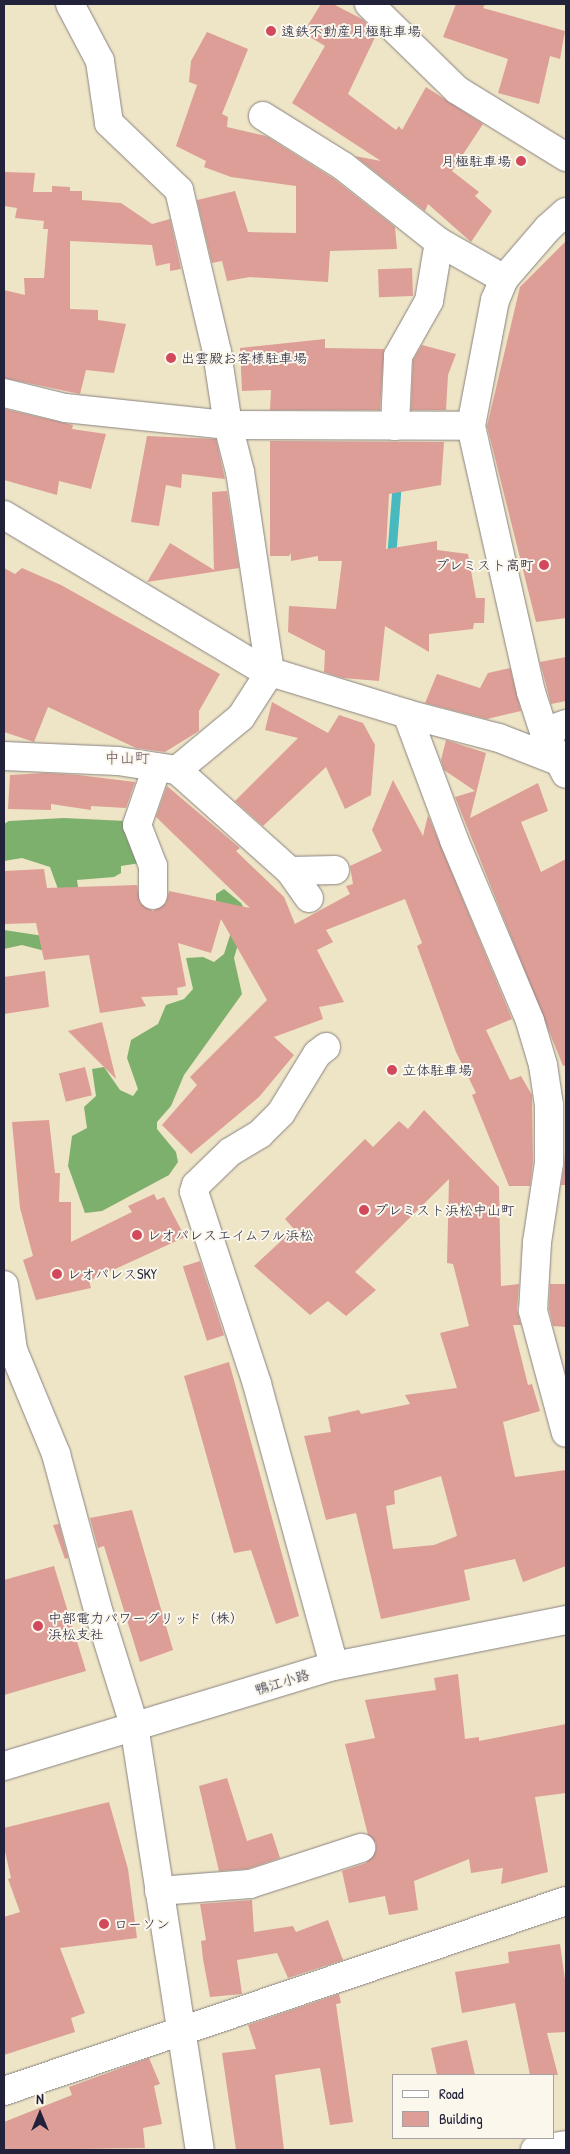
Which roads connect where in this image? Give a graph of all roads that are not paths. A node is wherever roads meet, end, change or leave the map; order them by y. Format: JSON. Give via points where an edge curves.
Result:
{"nodes":[{"id":1,"x":70,"y":4,"type":"edge"},
{"id":2,"x":369,"y":4,"type":"edge"},
{"id":3,"x":263,"y":116,"type":"dead end"},
{"id":4,"x":566,"y":156,"type":"edge"},
{"id":5,"x":557,"y":220,"type":"edge"},
{"id":6,"x":439,"y":242,"type":"junction"},
{"id":7,"x":504,"y":278,"type":"junction"},
{"id":8,"x":4,"y":392,"type":"edge"},
{"id":9,"x":228,"y":425,"type":"junction"},
{"id":10,"x":395,"y":426,"type":"junction"},
{"id":11,"x":471,"y":426,"type":"junction"},
{"id":12,"x":4,"y":515,"type":"edge"},
{"id":13,"x":270,"y":672,"type":"junction"},
{"id":14,"x":407,"y":714,"type":"junction"},
{"id":15,"x":555,"y":728,"type":"edge"},
{"id":16,"x":4,"y":756,"type":"edge"},
{"id":17,"x":562,"y":768,"type":"edge"},
{"id":18,"x":167,"y":769,"type":"junction"},
{"id":19,"x":336,"y":870,"type":"dead end"},
{"id":20,"x":290,"y":871,"type":"junction"},
{"id":21,"x":153,"y":895,"type":"dead end"},
{"id":22,"x":309,"y":898,"type":"dead end"},
{"id":23,"x":326,"y":1047,"type":"dead end"},
{"id":24,"x":4,"y":1285,"type":"edge"},
{"id":25,"x":562,"y":1401,"type":"edge"},
{"id":26,"x":566,"y":1433,"type":"edge"},
{"id":27,"x":566,"y":1620,"type":"edge"},
{"id":28,"x":334,"y":1666,"type":"junction"},
{"id":29,"x":134,"y":1726,"type":"junction"},
{"id":30,"x":4,"y":1766,"type":"edge"},
{"id":31,"x":361,"y":1848,"type":"dead end"},
{"id":32,"x":159,"y":1891,"type":"junction"},
{"id":33,"x":566,"y":1901,"type":"edge"},
{"id":34,"x":181,"y":2031,"type":"junction"},
{"id":35,"x":4,"y":2091,"type":"edge"},
{"id":36,"x":566,"y":2144,"type":"edge"},
{"id":37,"x":200,"y":2150,"type":"edge"},
{"id":38,"x":535,"y":2150,"type":"edge"}],
"edges":[{"from":1,"to":9,"type":"street","via":[[100,61],[109,123],[179,190],[217,352]]},
{"from":2,"to":4,"type":"street","via":[[457,90]]},
{"from":3,"to":6,"type":"street","via":[[343,166]]},
{"from":5,"to":7,"type":"street"},
{"from":6,"to":7,"type":"street"},
{"from":6,"to":10,"type":"street","via":[[429,302],[398,356]]},
{"from":7,"to":11,"type":"street","via":[[490,316]]},
{"from":8,"to":9,"type":"street","via":[[65,408]]},
{"from":9,"to":10,"type":"street"},
{"from":9,"to":13,"type":"street","via":[[240,472]]},
{"from":10,"to":11,"type":"street"},
{"from":11,"to":15,"type":"street","via":[[516,636]]},
{"from":12,"to":13,"type":"street"},
{"from":13,"to":14,"type":"street"},
{"from":13,"to":18,"type":"street","via":[[241,717]]},
{"from":14,"to":17,"type":"street","via":[[498,738]]},
{"from":14,"to":25,"type":"street","via":[[454,840],[523,1004],[543,1066],[550,1105],[549,1163],[537,1242],[533,1311]]},
{"from":15,"to":17,"type":"street"},
{"from":16,"to":18,"type":"street","via":[[118,761]]},
{"from":18,"to":20,"type":"street"},
{"from":18,"to":21,"type":"street","via":[[137,825],[153,866]]},
{"from":19,"to":20,"type":"street"},
{"from":20,"to":22,"type":"street"},
{"from":23,"to":28,"type":"street","via":[[317,1054],[281,1114],[260,1134],[230,1152],[196,1185],[194,1192],[257,1384]]},
{"from":24,"to":29,"type":"street","via":[[13,1350],[56,1454]]},
{"from":25,"to":26,"type":"street"},
{"from":27,"to":28,"type":"street","name":"鴨江小路"},
{"from":28,"to":29,"type":"street","name":"鴨江小路"},
{"from":29,"to":30,"type":"street","name":"鴨江小路"},
{"from":29,"to":32,"type":"street"},
{"from":31,"to":32,"type":"street","via":[[250,1884]]},
{"from":32,"to":34,"type":"street"},
{"from":33,"to":34,"type":"street"},
{"from":34,"to":35,"type":"street"},
{"from":34,"to":37,"type":"street"},
{"from":36,"to":38,"type":"street"}]}
